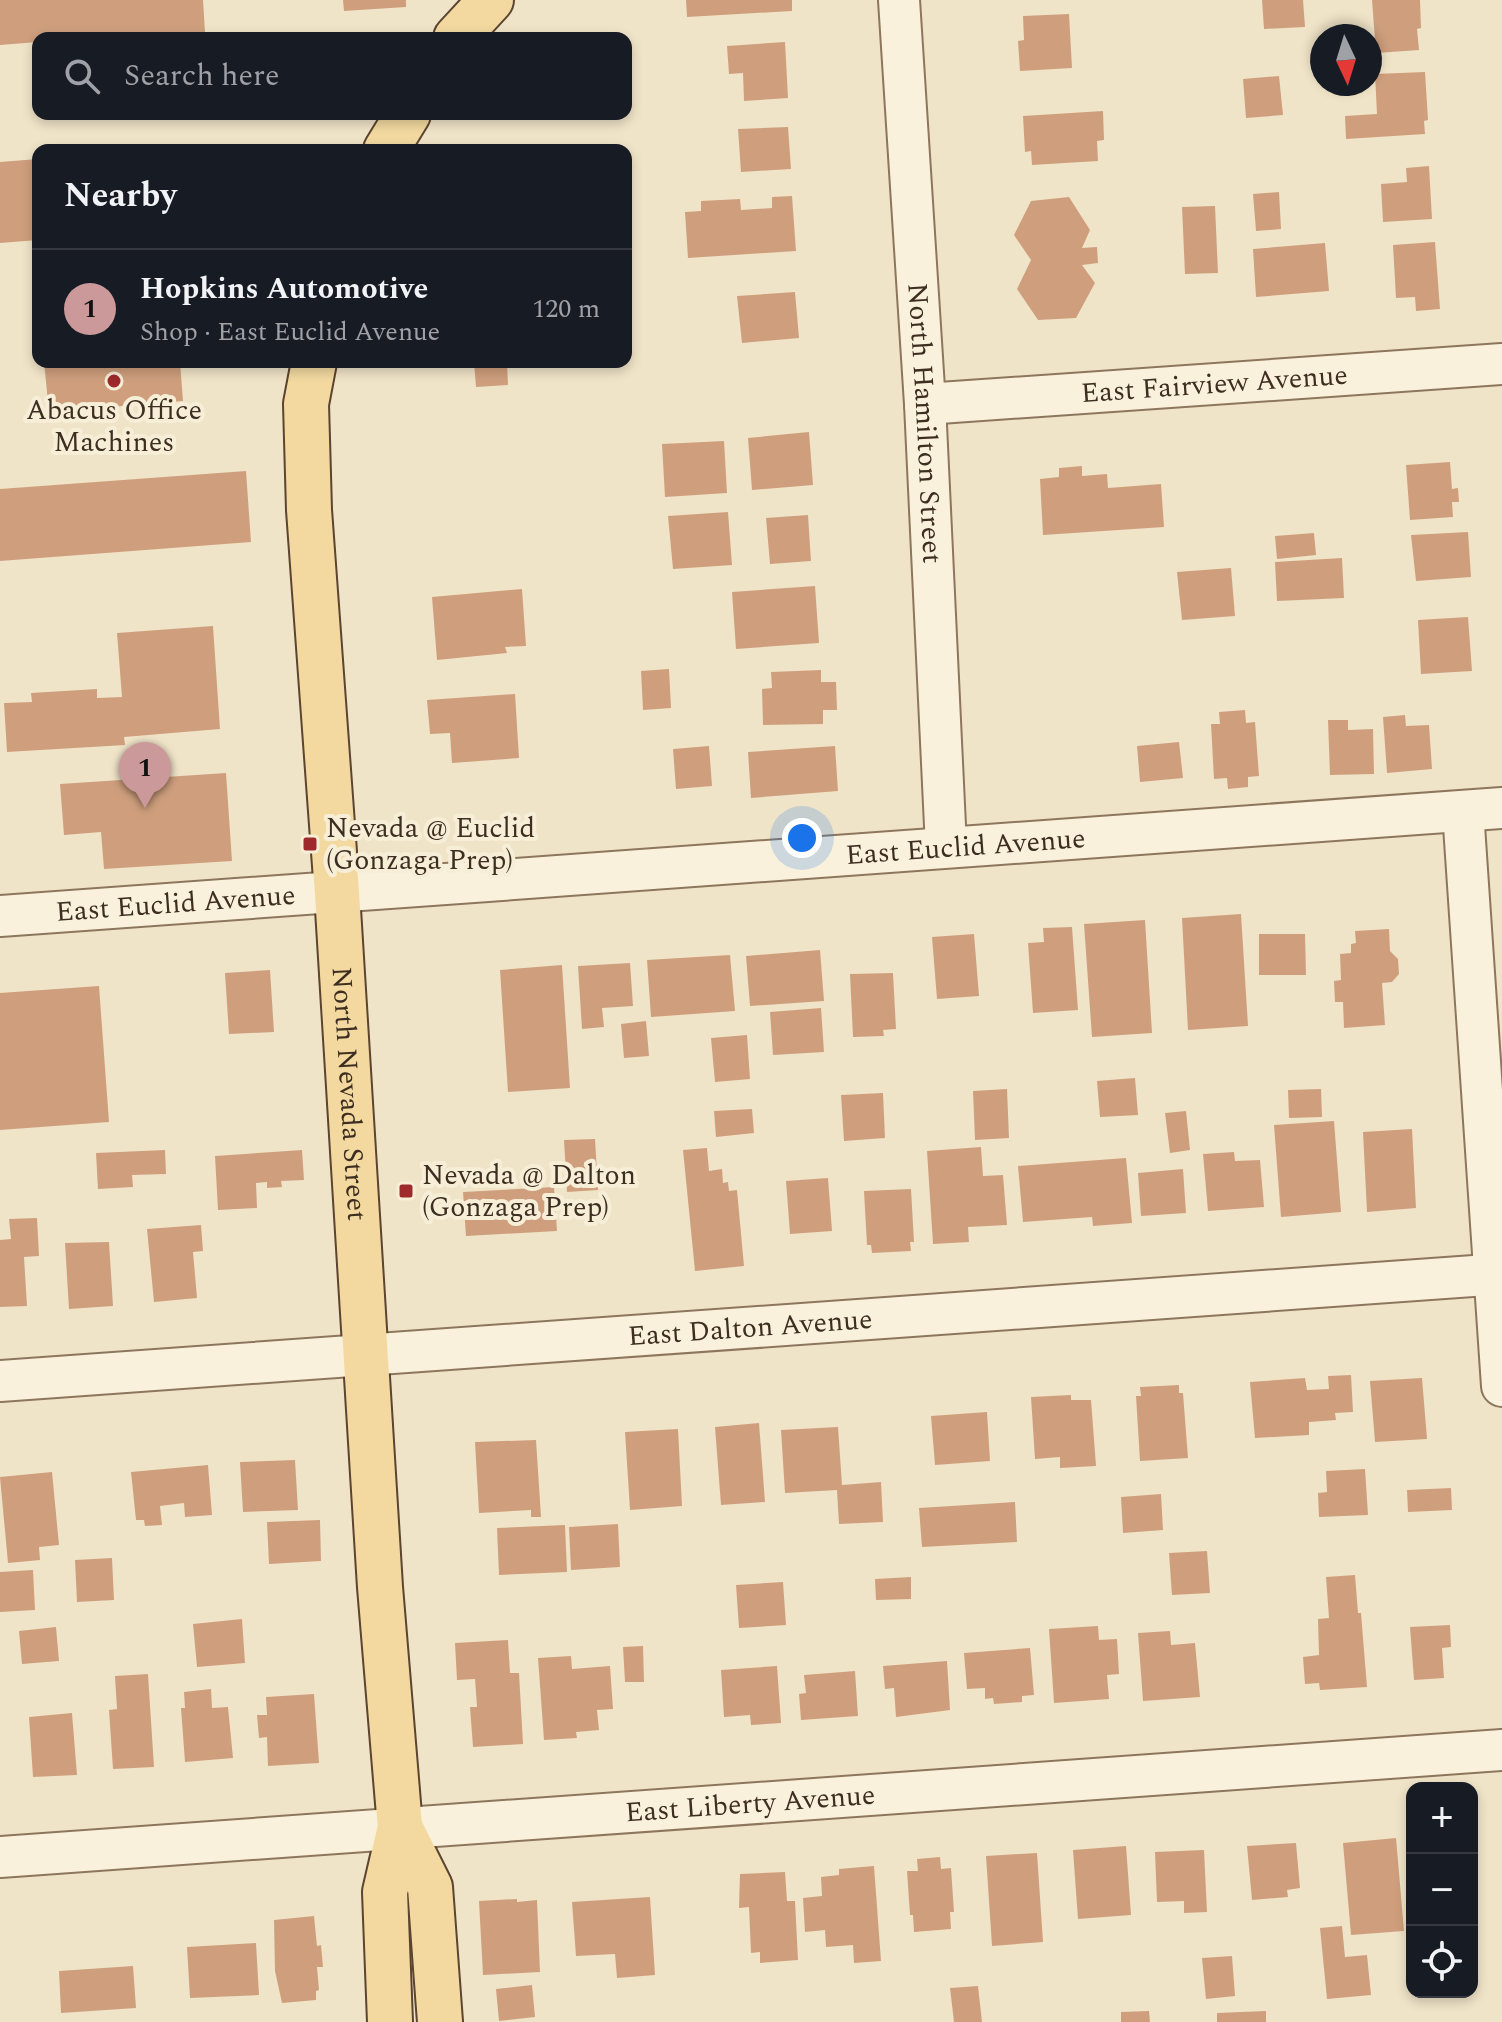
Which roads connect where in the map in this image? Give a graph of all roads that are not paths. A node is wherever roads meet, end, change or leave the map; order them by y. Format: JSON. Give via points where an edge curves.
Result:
{"nodes":[{"id":1,"x":491,"y":0,"type":"edge"},
{"id":2,"x":899,"y":0,"type":"edge"},
{"id":3,"x":462,"y":32,"type":"edge"},
{"id":4,"x":404,"y":120,"type":"edge"},
{"id":5,"x":390,"y":144,"type":"edge"},
{"id":6,"x":1502,"y":364,"type":"edge"},
{"id":7,"x":313,"y":368,"type":"edge"},
{"id":8,"x":925,"y":404,"type":"junction"},
{"id":9,"x":1502,"y":808,"type":"edge"},
{"id":10,"x":1463,"y":811,"type":"junction"},
{"id":11,"x":946,"y":847,"type":"junction"},
{"id":12,"x":337,"y":893,"type":"junction"},
{"id":13,"x":0,"y":916,"type":"edge"},
{"id":14,"x":1498,"y":1274,"type":"edge"},
{"id":15,"x":367,"y":1356,"type":"junction"},
{"id":16,"x":0,"y":1381,"type":"edge"},
{"id":17,"x":1502,"y":1386,"type":"edge"},
{"id":18,"x":1502,"y":1750,"type":"edge"},
{"id":19,"x":400,"y":1827,"type":"junction"},
{"id":20,"x":0,"y":1857,"type":"edge"},
{"id":21,"x":390,"y":2022,"type":"edge"},
{"id":22,"x":440,"y":2022,"type":"edge"}],
"edges":[{"from":1,"to":3,"type":"main road"},
{"from":2,"to":8,"type":"street","name":"North Hamilton Street"},
{"from":4,"to":5,"type":"main road"},
{"from":6,"to":8,"type":"street","name":"East Fairview Avenue"},
{"from":7,"to":12,"type":"main road","name":"North Nevada Street","via":[[306,404],[309,510]]},
{"from":8,"to":11,"type":"street","name":"North Hamilton Street"},
{"from":9,"to":10,"type":"street","name":"East Euclid Avenue"},
{"from":10,"to":11,"type":"street","name":"East Euclid Avenue"},
{"from":10,"to":14,"type":"street"},
{"from":11,"to":12,"type":"street","name":"East Euclid Avenue"},
{"from":12,"to":13,"type":"street","name":"East Euclid Avenue"},
{"from":12,"to":15,"type":"main road","name":"North Nevada Street"},
{"from":14,"to":15,"type":"street","name":"East Dalton Avenue"},
{"from":14,"to":17,"type":"street"},
{"from":15,"to":16,"type":"street","name":"East Dalton Avenue"},
{"from":15,"to":19,"type":"main road","name":"North Nevada Street"},
{"from":18,"to":19,"type":"street","name":"East Liberty Avenue"},
{"from":19,"to":20,"type":"street","name":"East Liberty Avenue"},
{"from":19,"to":21,"type":"main road","name":"North Nevada Street","via":[[385,1892]]},
{"from":19,"to":22,"type":"main road","name":"North Nevada Street","via":[[430,1887]]}]}
